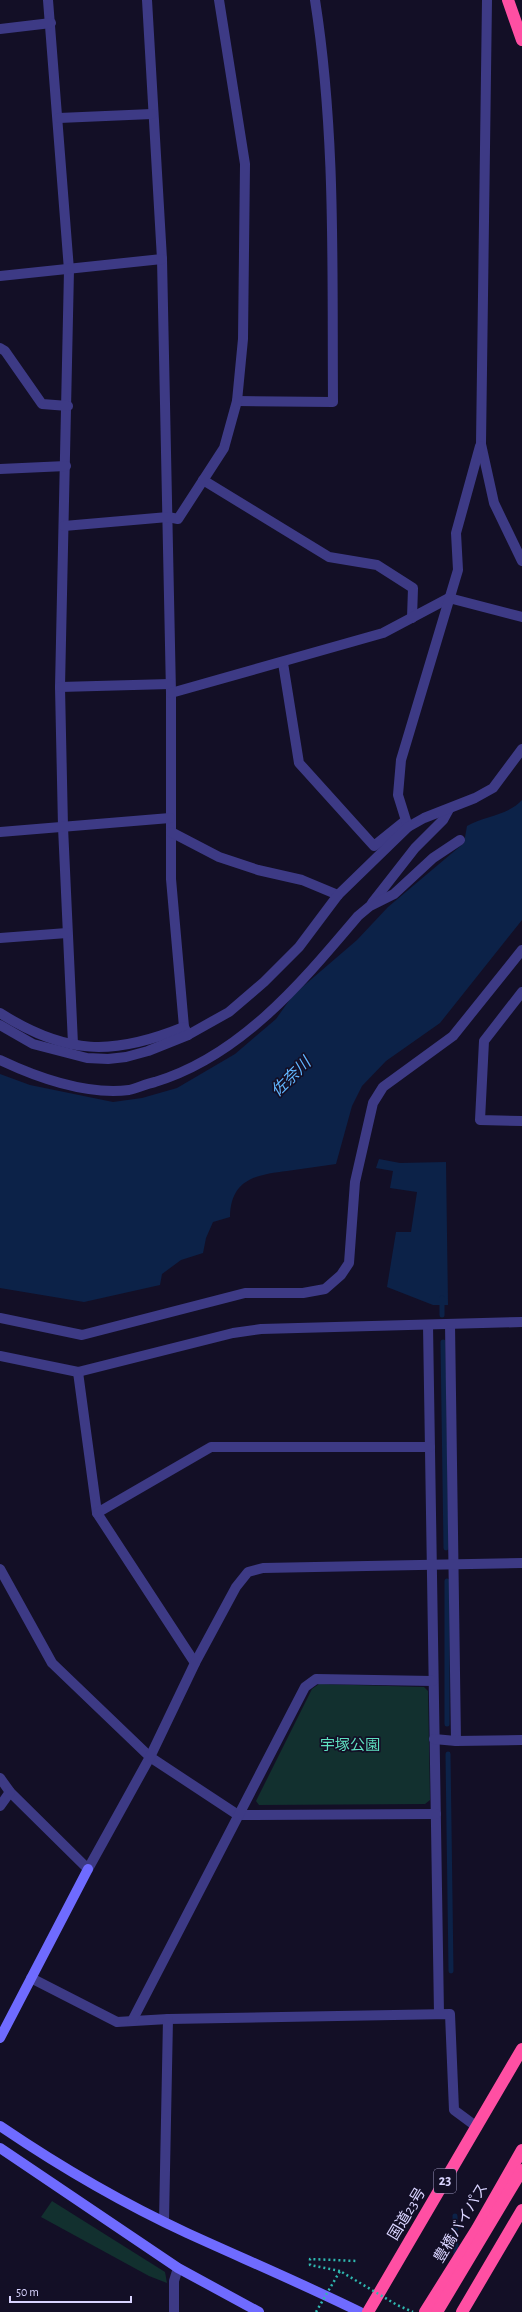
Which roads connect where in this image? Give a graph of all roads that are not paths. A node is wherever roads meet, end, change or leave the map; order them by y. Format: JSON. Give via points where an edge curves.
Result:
{"nodes":[{"id":1,"x":48,"y":0,"type":"edge"},
{"id":2,"x":147,"y":0,"type":"edge"},
{"id":3,"x":219,"y":0,"type":"edge"},
{"id":4,"x":316,"y":0,"type":"edge"},
{"id":5,"x":487,"y":0,"type":"edge"},
{"id":6,"x":508,"y":0,"type":"edge"},
{"id":7,"x":51,"y":23,"type":"junction"},
{"id":8,"x":0,"y":29,"type":"edge"},
{"id":9,"x":522,"y":40,"type":"edge"},
{"id":10,"x":152,"y":114,"type":"junction"},
{"id":11,"x":59,"y":118,"type":"junction"},
{"id":12,"x":162,"y":259,"type":"junction"},
{"id":13,"x":69,"y":270,"type":"junction"},
{"id":14,"x":0,"y":276,"type":"edge"},
{"id":15,"x":0,"y":348,"type":"edge"},
{"id":16,"x":237,"y":402,"type":"junction"},
{"id":17,"x":68,"y":406,"type":"junction"},
{"id":18,"x":481,"y":444,"type":"junction"},
{"id":19,"x":66,"y":466,"type":"junction"},
{"id":20,"x":0,"y":469,"type":"edge"},
{"id":21,"x":203,"y":480,"type":"junction"},
{"id":22,"x":168,"y":517,"type":"junction"},
{"id":23,"x":64,"y":526,"type":"junction"},
{"id":24,"x":522,"y":560,"type":"edge"},
{"id":25,"x":449,"y":598,"type":"junction"},
{"id":26,"x":522,"y":616,"type":"edge"},
{"id":27,"x":412,"y":618,"type":"junction"},
{"id":28,"x":283,"y":663,"type":"junction"},
{"id":29,"x":60,"y":687,"type":"junction"},
{"id":30,"x":170,"y":689,"type":"junction"},
{"id":31,"x":522,"y":749,"type":"edge"},
{"id":32,"x":449,"y":809,"type":"junction"},
{"id":33,"x":170,"y":818,"type":"junction"},
{"id":34,"x":407,"y":824,"type":"junction"},
{"id":35,"x":63,"y":827,"type":"junction"},
{"id":36,"x":0,"y":832,"type":"edge"},
{"id":37,"x":170,"y":832,"type":"junction"},
{"id":38,"x":460,"y":840,"type":"dead end"},
{"id":39,"x":338,"y":895,"type":"junction"},
{"id":40,"x":370,"y":906,"type":"junction"},
{"id":41,"x":67,"y":932,"type":"junction"},
{"id":42,"x":0,"y":938,"type":"edge"},
{"id":43,"x":522,"y":950,"type":"edge"},
{"id":44,"x":522,"y":992,"type":"edge"},
{"id":45,"x":0,"y":1013,"type":"edge"},
{"id":46,"x":0,"y":1025,"type":"edge"},
{"id":47,"x":186,"y":1031,"type":"junction"},
{"id":48,"x":73,"y":1044,"type":"junction"},
{"id":49,"x":0,"y":1060,"type":"edge"},
{"id":50,"x":522,"y":1121,"type":"edge"},
{"id":51,"x":0,"y":1318,"type":"edge"},
{"id":52,"x":522,"y":1322,"type":"edge"},
{"id":53,"x":450,"y":1324,"type":"junction"},
{"id":54,"x":428,"y":1325,"type":"junction"},
{"id":55,"x":0,"y":1356,"type":"edge"},
{"id":56,"x":78,"y":1372,"type":"junction"},
{"id":57,"x":430,"y":1447,"type":"junction"},
{"id":58,"x":97,"y":1513,"type":"junction"},
{"id":59,"x":522,"y":1563,"type":"edge"},
{"id":60,"x":431,"y":1564,"type":"junction"},
{"id":61,"x":454,"y":1565,"type":"junction"},
{"id":62,"x":1,"y":1572,"type":"edge"},
{"id":63,"x":195,"y":1663,"type":"junction"},
{"id":64,"x":433,"y":1680,"type":"junction"},
{"id":65,"x":434,"y":1739,"type":"junction"},
{"id":66,"x":522,"y":1740,"type":"edge"},
{"id":67,"x":456,"y":1741,"type":"junction"},
{"id":68,"x":150,"y":1757,"type":"junction"},
{"id":69,"x":0,"y":1778,"type":"edge"},
{"id":70,"x":10,"y":1792,"type":"junction"},
{"id":71,"x":0,"y":1806,"type":"edge"},
{"id":72,"x":436,"y":1814,"type":"junction"},
{"id":73,"x":238,"y":1815,"type":"junction"},
{"id":74,"x":88,"y":1869,"type":"junction"},
{"id":75,"x":30,"y":1978,"type":"junction"},
{"id":76,"x":439,"y":2014,"type":"junction"},
{"id":77,"x":168,"y":2019,"type":"junction"},
{"id":78,"x":132,"y":2022,"type":"junction"},
{"id":79,"x":0,"y":2038,"type":"edge"},
{"id":80,"x":522,"y":2049,"type":"edge"},
{"id":81,"x":0,"y":2126,"type":"edge"},
{"id":82,"x":477,"y":2126,"type":"junction"},
{"id":83,"x":0,"y":2148,"type":"edge"},
{"id":84,"x":522,"y":2150,"type":"edge"},
{"id":85,"x":522,"y":2170,"type":"edge"},
{"id":86,"x":522,"y":2210,"type":"edge"},
{"id":87,"x":164,"y":2222,"type":"junction"},
{"id":88,"x":178,"y":2268,"type":"junction"},
{"id":89,"x":174,"y":2312,"type":"edge"},
{"id":90,"x":259,"y":2312,"type":"edge"},
{"id":91,"x":360,"y":2312,"type":"edge"},
{"id":92,"x":368,"y":2312,"type":"edge"},
{"id":93,"x":425,"y":2312,"type":"edge"},
{"id":94,"x":437,"y":2312,"type":"edge"},
{"id":95,"x":462,"y":2312,"type":"edge"}],
"edges":[{"from":1,"to":7,"type":"street"},
{"from":2,"to":10,"type":"street"},
{"from":3,"to":16,"type":"street","via":[[244,164],[242,339]]},
{"from":4,"to":16,"type":"street","via":[[325,59],[332,205],[333,402]]},
{"from":5,"to":18,"type":"street"},
{"from":6,"to":9,"type":"highway"},
{"from":7,"to":8,"type":"street"},
{"from":7,"to":11,"type":"street"},
{"from":10,"to":11,"type":"street"},
{"from":10,"to":12,"type":"street"},
{"from":11,"to":13,"type":"street"},
{"from":12,"to":13,"type":"street"},
{"from":12,"to":22,"type":"street"},
{"from":13,"to":14,"type":"street"},
{"from":13,"to":17,"type":"street"},
{"from":15,"to":17,"type":"street","via":[[5,351],[42,404]]},
{"from":16,"to":21,"type":"street","via":[[224,448]]},
{"from":17,"to":19,"type":"street"},
{"from":18,"to":24,"type":"street","via":[[494,503]]},
{"from":18,"to":25,"type":"street","via":[[456,533],[458,570]]},
{"from":19,"to":20,"type":"street"},
{"from":19,"to":23,"type":"street"},
{"from":21,"to":22,"type":"street","via":[[178,518]]},
{"from":21,"to":27,"type":"street","via":[[329,557],[377,565],[413,588]]},
{"from":22,"to":23,"type":"street"},
{"from":22,"to":30,"type":"street"},
{"from":23,"to":29,"type":"street"},
{"from":25,"to":26,"type":"street"},
{"from":25,"to":27,"type":"street"},
{"from":25,"to":34,"type":"street","via":[[401,760],[398,795]]},
{"from":27,"to":28,"type":"street","via":[[384,633]]},
{"from":28,"to":30,"type":"street"},
{"from":28,"to":34,"type":"street","via":[[299,763],[374,846],[389,832]]},
{"from":29,"to":30,"type":"street"},
{"from":29,"to":35,"type":"street"},
{"from":30,"to":33,"type":"street"},
{"from":31,"to":32,"type":"street","via":[[493,788]]},
{"from":32,"to":34,"type":"street"},
{"from":32,"to":40,"type":"street","via":[[443,820],[415,848]]},
{"from":33,"to":35,"type":"street"},
{"from":33,"to":37,"type":"street"},
{"from":34,"to":39,"type":"street"},
{"from":35,"to":36,"type":"street"},
{"from":35,"to":41,"type":"street"},
{"from":37,"to":39,"type":"street","via":[[219,857],[258,870],[302,880]]},
{"from":37,"to":47,"type":"street","via":[[171,879]]},
{"from":38,"to":40,"type":"street","via":[[433,858],[394,894]]},
{"from":39,"to":47,"type":"street","via":[[299,947],[264,982],[229,1012]]},
{"from":40,"to":49,"type":"street","via":[[268,1016],[199,1064],[172,1077],[129,1090],[96,1090],[50,1079]]},
{"from":41,"to":42,"type":"street"},
{"from":41,"to":48,"type":"street"},
{"from":43,"to":51,"type":"street","via":[[453,1036],[383,1087],[373,1103],[355,1182],[349,1263],[341,1275],[325,1289],[303,1293],[245,1293],[82,1335]]},
{"from":44,"to":50,"type":"street","via":[[484,1041],[480,1120]]},
{"from":45,"to":48,"type":"street","via":[[44,1036]]},
{"from":46,"to":47,"type":"street","via":[[33,1044],[87,1058],[108,1059],[148,1051]]},
{"from":47,"to":48,"type":"street","via":[[133,1044],[94,1048]]},
{"from":52,"to":53,"type":"street"},
{"from":53,"to":54,"type":"street"},
{"from":53,"to":61,"type":"street"},
{"from":54,"to":56,"type":"street","via":[[260,1329],[232,1333]]},
{"from":54,"to":57,"type":"street"},
{"from":55,"to":56,"type":"street"},
{"from":56,"to":58,"type":"street"},
{"from":57,"to":58,"type":"street","via":[[210,1447]]},
{"from":57,"to":60,"type":"street"},
{"from":58,"to":63,"type":"street"},
{"from":59,"to":61,"type":"street"},
{"from":60,"to":61,"type":"street"},
{"from":60,"to":63,"type":"street","via":[[263,1568],[248,1572],[236,1586]]},
{"from":60,"to":64,"type":"street"},
{"from":61,"to":67,"type":"street"},
{"from":62,"to":68,"type":"street","via":[[52,1663]]},
{"from":63,"to":68,"type":"street"},
{"from":64,"to":65,"type":"street"},
{"from":64,"to":73,"type":"street","via":[[316,1679],[305,1687]]},
{"from":65,"to":67,"type":"street"},
{"from":65,"to":72,"type":"street"},
{"from":66,"to":67,"type":"street"},
{"from":68,"to":73,"type":"street"},
{"from":68,"to":74,"type":"street"},
{"from":69,"to":70,"type":"street"},
{"from":70,"to":71,"type":"street"},
{"from":70,"to":74,"type":"street"},
{"from":72,"to":73,"type":"street"},
{"from":72,"to":76,"type":"street"},
{"from":73,"to":78,"type":"street"},
{"from":74,"to":75,"type":"street"},
{"from":75,"to":78,"type":"street","via":[[117,2022]]},
{"from":75,"to":79,"type":"street"},
{"from":76,"to":77,"type":"street"},
{"from":76,"to":82,"type":"street","via":[[450,2014],[454,2110]]},
{"from":77,"to":78,"type":"street"},
{"from":77,"to":87,"type":"street"},
{"from":80,"to":82,"type":"highway","name":"国道23号","number":"23"},
{"from":81,"to":87,"type":"street","via":[[109,2194]]},
{"from":82,"to":92,"type":"highway","name":"国道23号","number":"23"},
{"from":83,"to":88,"type":"street"},
{"from":84,"to":93,"type":"highway","name":"豊橋バイパス"},
{"from":85,"to":94,"type":"highway","name":"豊橋バイパス"},
{"from":86,"to":95,"type":"highway"},
{"from":87,"to":91,"type":"street"},
{"from":88,"to":89,"type":"street","via":[[174,2281]]},
{"from":88,"to":90,"type":"street"}]}
